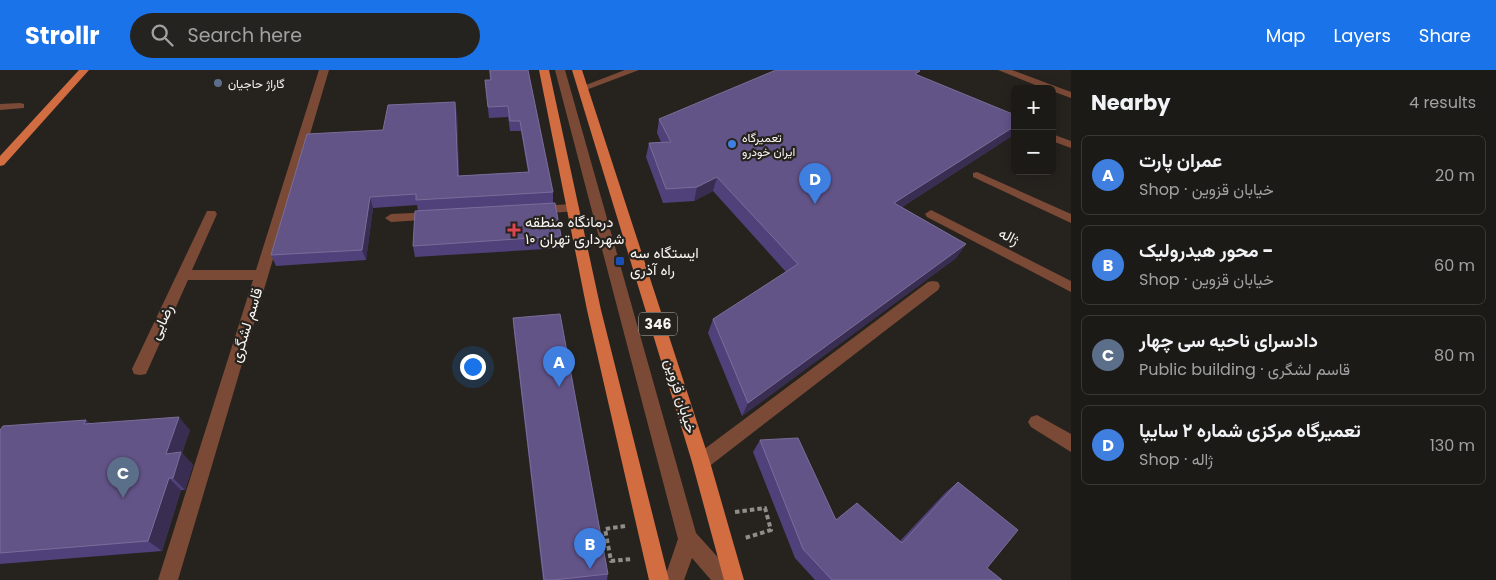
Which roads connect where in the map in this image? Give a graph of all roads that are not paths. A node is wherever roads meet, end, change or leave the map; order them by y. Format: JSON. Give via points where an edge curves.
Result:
{"nodes":[{"id":1,"x":84,"y":70,"type":"edge"},
{"id":2,"x":324,"y":70,"type":"edge"},
{"id":3,"x":544,"y":70,"type":"edge"},
{"id":4,"x":560,"y":70,"type":"edge"},
{"id":5,"x":578,"y":70,"type":"edge"},
{"id":6,"x":634,"y":70,"type":"edge"},
{"id":7,"x":1003,"y":70,"type":"edge"},
{"id":8,"x":583,"y":88,"type":"junction"},
{"id":9,"x":1071,"y":95,"type":"edge"},
{"id":10,"x":20,"y":106,"type":"dead end"},
{"id":11,"x":0,"y":107,"type":"edge"},
{"id":12,"x":1056,"y":138,"type":"edge"},
{"id":13,"x":1071,"y":144,"type":"edge"},
{"id":14,"x":0,"y":164,"type":"edge"},
{"id":15,"x":977,"y":175,"type":"dead end"},
{"id":16,"x":573,"y":208,"type":"junction"},
{"id":17,"x":525,"y":210,"type":"edge"},
{"id":18,"x":211,"y":214,"type":"dead end"},
{"id":19,"x":931,"y":214,"type":"dead end"},
{"id":20,"x":448,"y":215,"type":"edge"},
{"id":21,"x":391,"y":218,"type":"dead end"},
{"id":22,"x":1071,"y":219,"type":"edge"},
{"id":23,"x":182,"y":275,"type":"junction"},
{"id":24,"x":262,"y":275,"type":"junction"},
{"id":25,"x":933,"y":286,"type":"edge"},
{"id":26,"x":1071,"y":287,"type":"edge"},
{"id":27,"x":140,"y":369,"type":"dead end"},
{"id":28,"x":1038,"y":422,"type":"dead end"},
{"id":29,"x":1071,"y":444,"type":"edge"},
{"id":30,"x":701,"y":462,"type":"junction"},
{"id":31,"x":688,"y":540,"type":"junction"},
{"id":32,"x":168,"y":580,"type":"edge"},
{"id":33,"x":659,"y":580,"type":"edge"},
{"id":34,"x":674,"y":580,"type":"edge"},
{"id":35,"x":725,"y":580,"type":"edge"},
{"id":36,"x":734,"y":580,"type":"edge"}],
"edges":[{"from":1,"to":14,"type":"main road"},
{"from":2,"to":24,"type":"street","name":"قاسم لشگری"},
{"from":3,"to":16,"type":"main road"},
{"from":4,"to":31,"type":"street"},
{"from":5,"to":8,"type":"main road","name":"خیابان قزوین","number":"346"},
{"from":6,"to":8,"type":"street"},
{"from":7,"to":9,"type":"street"},
{"from":8,"to":30,"type":"main road","name":"خیابان قزوین","number":"346"},
{"from":10,"to":11,"type":"street"},
{"from":12,"to":13,"type":"street"},
{"from":15,"to":22,"type":"street"},
{"from":16,"to":17,"type":"street"},
{"from":16,"to":33,"type":"main road","via":[[594,310]]},
{"from":18,"to":23,"type":"street","name":"رضایی"},
{"from":19,"to":26,"type":"street","name":"ژاله"},
{"from":20,"to":21,"type":"street"},
{"from":23,"to":24,"type":"street"},
{"from":23,"to":27,"type":"street","name":"رضایی"},
{"from":24,"to":32,"type":"street","name":"قاسم لشگری"},
{"from":25,"to":30,"type":"street"},
{"from":28,"to":29,"type":"street"},
{"from":30,"to":36,"type":"main road","name":"خیابان قزوین","number":"346"},
{"from":31,"to":34,"type":"street"},
{"from":31,"to":35,"type":"street"}]}
